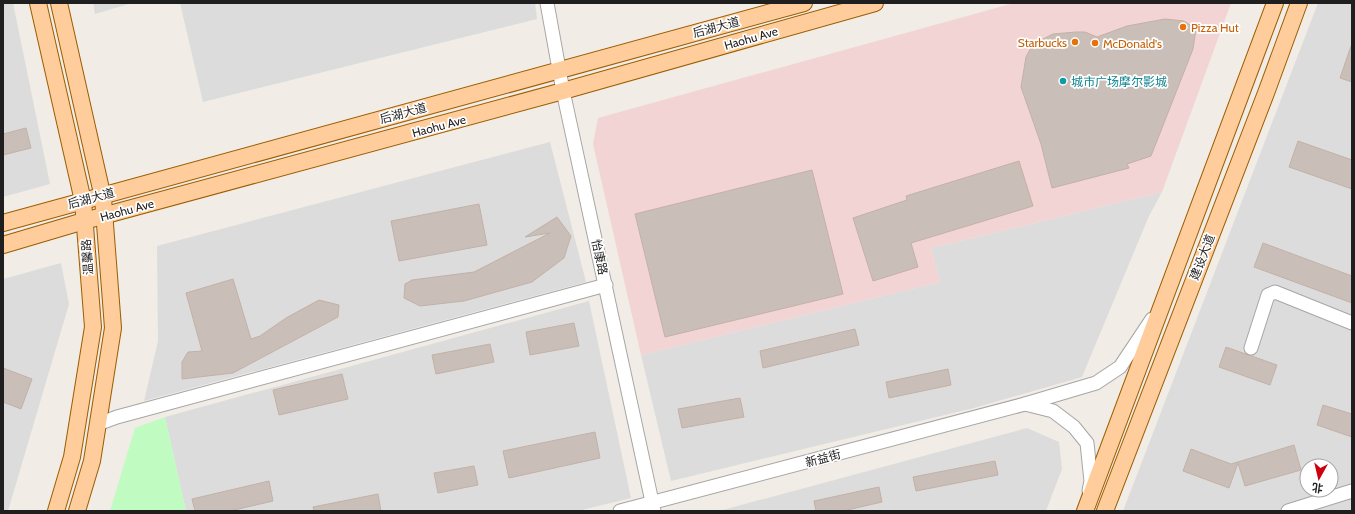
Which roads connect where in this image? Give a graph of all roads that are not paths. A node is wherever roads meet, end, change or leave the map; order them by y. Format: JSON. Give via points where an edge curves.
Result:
{"nodes":[{"id":1,"x":38,"y":3,"type":"edge"},
{"id":2,"x":59,"y":3,"type":"edge"},
{"id":3,"x":547,"y":3,"type":"edge"},
{"id":4,"x":804,"y":3,"type":"edge"},
{"id":5,"x":875,"y":3,"type":"edge"},
{"id":6,"x":1276,"y":3,"type":"edge"},
{"id":7,"x":1299,"y":3,"type":"edge"},
{"id":8,"x":559,"y":70,"type":"junction"},
{"id":9,"x":563,"y":91,"type":"junction"},
{"id":10,"x":102,"y":195,"type":"junction"},
{"id":11,"x":83,"y":201,"type":"junction"},
{"id":12,"x":104,"y":216,"type":"junction"},
{"id":13,"x":84,"y":221,"type":"junction"},
{"id":14,"x":3,"y":223,"type":"edge"},
{"id":15,"x":3,"y":245,"type":"edge"},
{"id":16,"x":606,"y":285,"type":"junction"},
{"id":17,"x":1162,"y":304,"type":"junction"},
{"id":18,"x":1352,"y":323,"type":"edge"},
{"id":19,"x":1252,"y":348,"type":"dead end"},
{"id":20,"x":1025,"y":404,"type":"junction"},
{"id":21,"x":98,"y":424,"type":"junction"},
{"id":22,"x":1352,"y":490,"type":"edge"},
{"id":23,"x":653,"y":507,"type":"edge"},
{"id":24,"x":1085,"y":510,"type":"edge"},
{"id":25,"x":56,"y":511,"type":"edge"},
{"id":26,"x":77,"y":511,"type":"edge"},
{"id":27,"x":620,"y":511,"type":"edge"},
{"id":28,"x":1105,"y":511,"type":"edge"},
{"id":29,"x":1288,"y":511,"type":"edge"}],
"edges":[{"from":1,"to":11,"type":"main road","name":"温馨路"},
{"from":2,"to":10,"type":"main road","name":"温馨路"},
{"from":3,"to":8,"type":"street","name":"怡康路"},
{"from":4,"to":8,"type":"main road","name":"后湖大道"},
{"from":5,"to":9,"type":"main road","name":"Haohu Ave"},
{"from":6,"to":17,"type":"main road","name":"建设大道"},
{"from":7,"to":28,"type":"main road","name":"建设大道"},
{"from":8,"to":9,"type":"street","name":"怡康路"},
{"from":8,"to":10,"type":"main road","name":"后湖大道"},
{"from":9,"to":12,"type":"main road","name":"Haohu Ave"},
{"from":9,"to":16,"type":"street","name":"怡康路"},
{"from":10,"to":11,"type":"main road","name":"后湖大道"},
{"from":10,"to":12,"type":"main road","name":"温馨路"},
{"from":11,"to":13,"type":"main road","name":"温馨路"},
{"from":11,"to":14,"type":"main road","name":"后湖大道"},
{"from":12,"to":13,"type":"main road","name":"Haohu Ave"},
{"from":12,"to":21,"type":"main road","name":"温馨路","via":[[113,328]]},
{"from":13,"to":15,"type":"main road","name":"Haohu Ave"},
{"from":13,"to":25,"type":"main road","name":"温馨路","via":[[93,327],[72,457]]},
{"from":16,"to":21,"type":"street"},
{"from":16,"to":23,"type":"street","name":"怡康路"},
{"from":17,"to":20,"type":"street","name":"新益街","via":[[1120,367],[1096,383]]},
{"from":17,"to":24,"type":"main road","name":"建设大道"},
{"from":18,"to":19,"type":"street","via":[[1274,292],[1268,296]]},
{"from":20,"to":23,"type":"street","name":"新益街"},
{"from":20,"to":24,"type":"street","via":[[1053,411],[1074,427],[1087,444],[1092,481]]},
{"from":21,"to":26,"type":"main road","name":"温馨路","via":[[92,461]]},
{"from":22,"to":29,"type":"street"},
{"from":23,"to":27,"type":"street","name":"新益街"}]}
